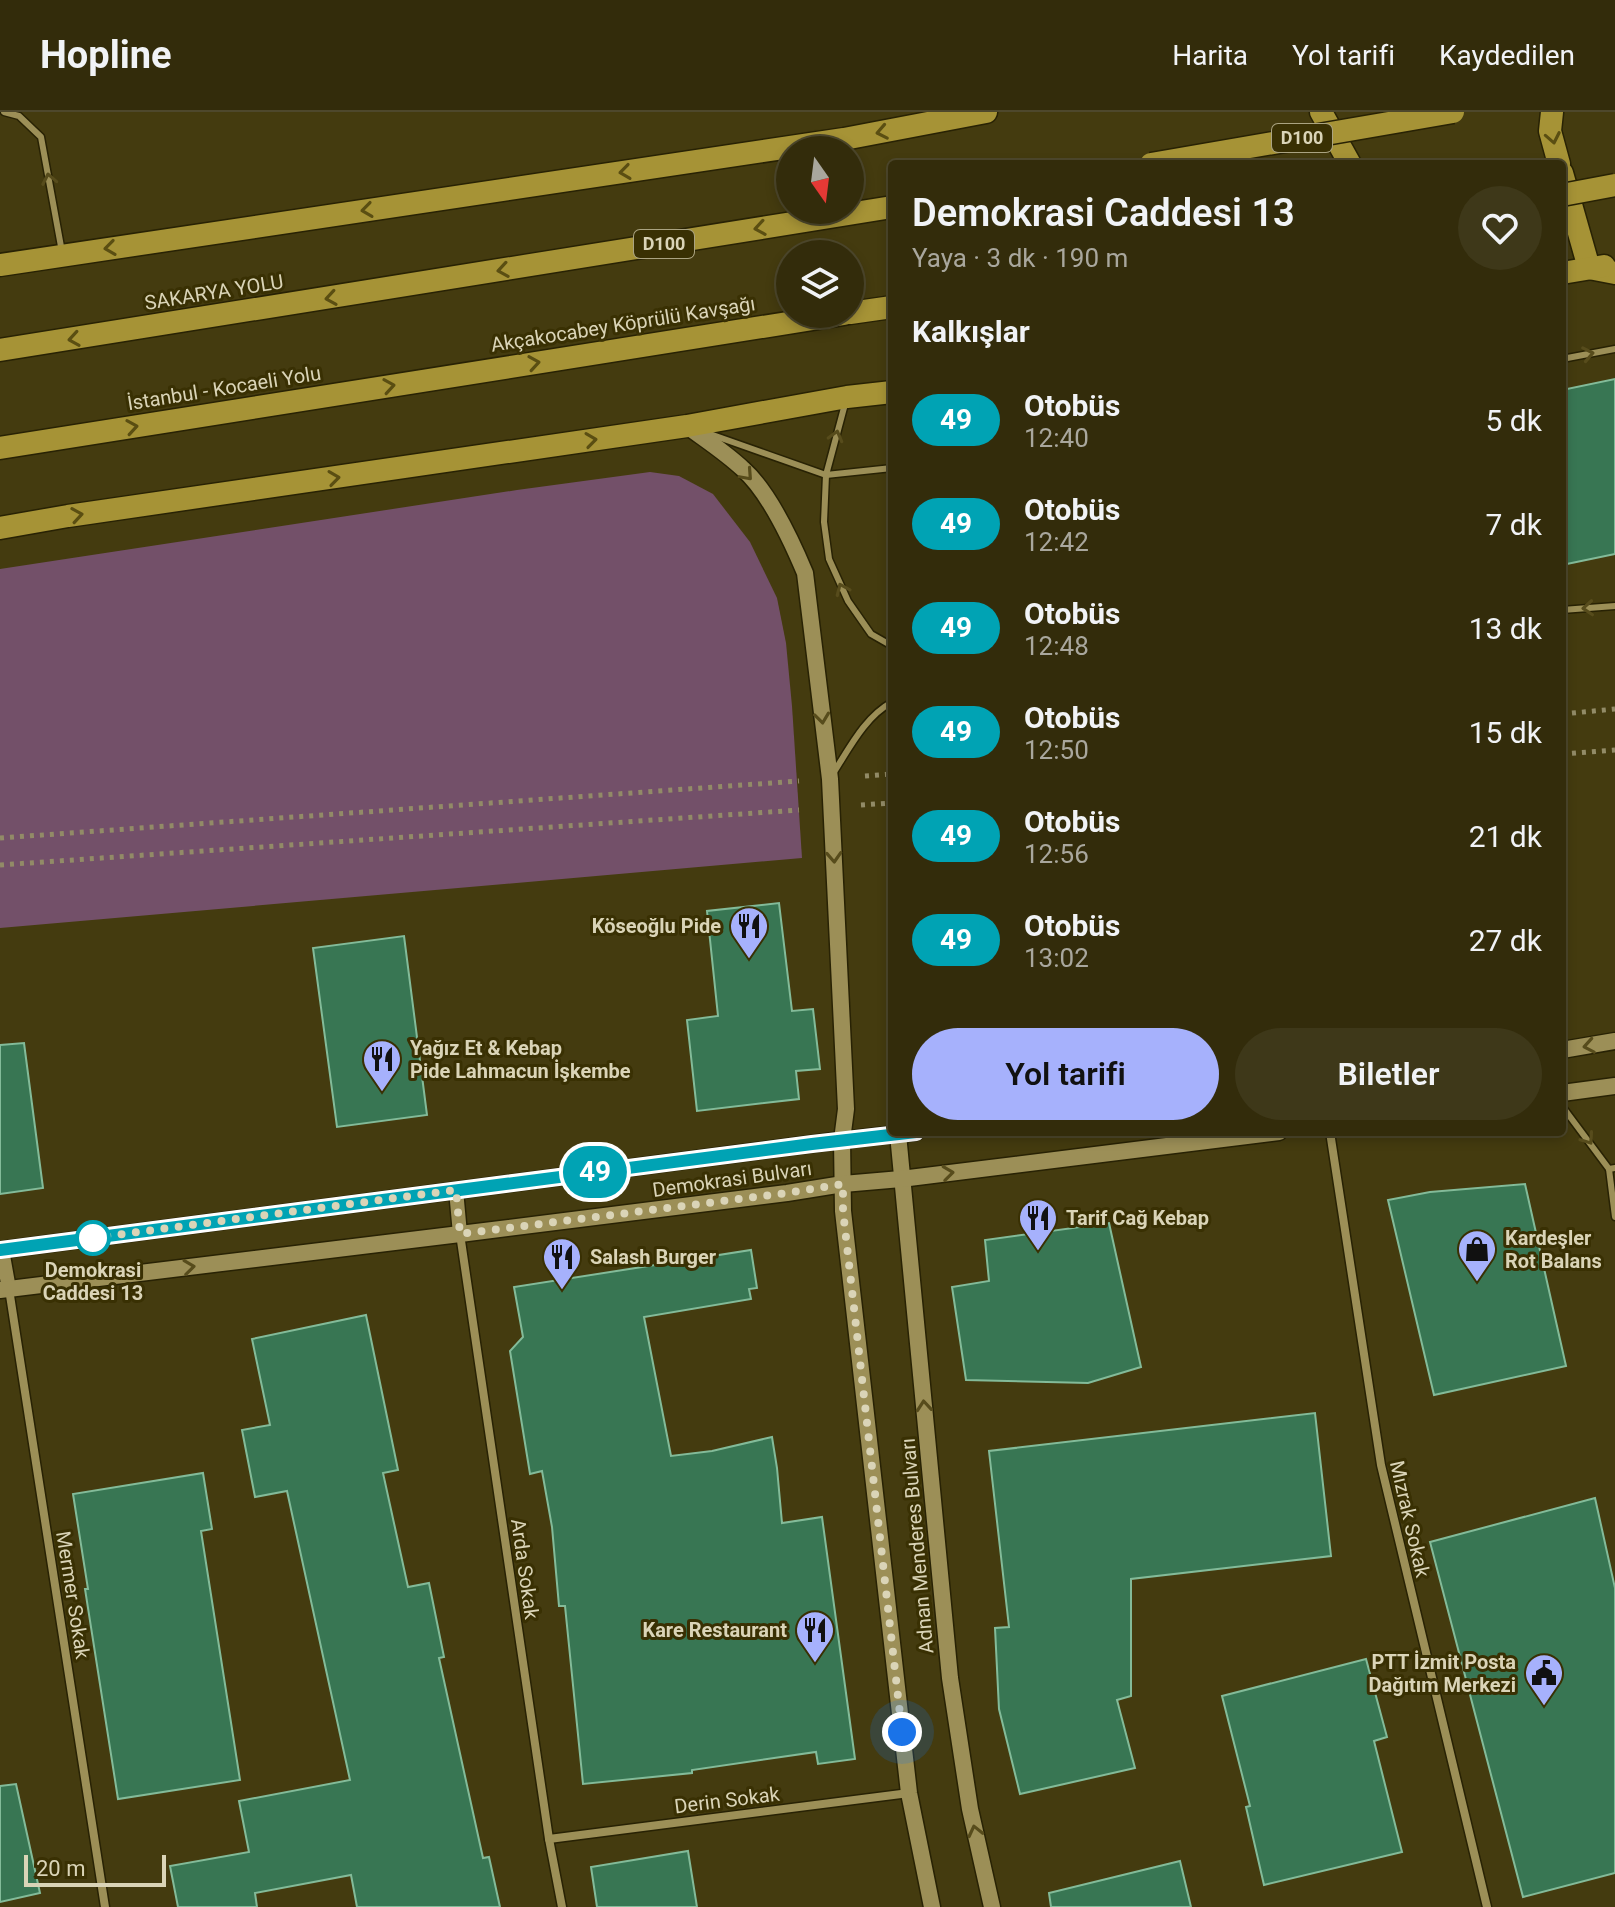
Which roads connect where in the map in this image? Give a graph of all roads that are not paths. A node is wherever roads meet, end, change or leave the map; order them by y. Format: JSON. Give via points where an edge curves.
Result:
{"nodes":[{"id":1,"x":4,"y":112,"type":"edge"},
{"id":2,"x":986,"y":112,"type":"edge"},
{"id":3,"x":1321,"y":112,"type":"edge"},
{"id":4,"x":1453,"y":112,"type":"edge"},
{"id":5,"x":1552,"y":112,"type":"edge"},
{"id":6,"x":1174,"y":160,"type":"edge"},
{"id":7,"x":1348,"y":160,"type":"edge"},
{"id":8,"x":1558,"y":160,"type":"edge"},
{"id":9,"x":1615,"y":185,"type":"edge"},
{"id":10,"x":1566,"y":187,"type":"edge"},
{"id":11,"x":1566,"y":194,"type":"edge"},
{"id":12,"x":888,"y":208,"type":"edge"},
{"id":13,"x":62,"y":256,"type":"junction"},
{"id":14,"x":1615,"y":264,"type":"edge"},
{"id":15,"x":0,"y":265,"type":"edge"},
{"id":16,"x":1589,"y":268,"type":"junction"},
{"id":17,"x":1566,"y":272,"type":"edge"},
{"id":18,"x":1615,"y":273,"type":"edge"},
{"id":19,"x":888,"y":308,"type":"edge"},
{"id":20,"x":864,"y":311,"type":"edge"},
{"id":21,"x":776,"y":325,"type":"edge"},
{"id":22,"x":1615,"y":349,"type":"edge"},
{"id":23,"x":0,"y":350,"type":"edge"},
{"id":24,"x":1566,"y":358,"type":"edge"},
{"id":25,"x":456,"y":375,"type":"joint"},
{"id":26,"x":888,"y":392,"type":"edge"},
{"id":27,"x":847,"y":397,"type":"junction"},
{"id":28,"x":687,"y":426,"type":"junction"},
{"id":29,"x":0,"y":448,"type":"edge"},
{"id":30,"x":888,"y":468,"type":"edge"},
{"id":31,"x":826,"y":475,"type":"junction"},
{"id":32,"x":0,"y":528,"type":"edge"},
{"id":33,"x":1615,"y":606,"type":"edge"},
{"id":34,"x":1566,"y":610,"type":"edge"},
{"id":35,"x":888,"y":644,"type":"edge"},
{"id":36,"x":888,"y":705,"type":"edge"},
{"id":37,"x":830,"y":779,"type":"junction"},
{"id":38,"x":1615,"y":1041,"type":"edge"},
{"id":39,"x":1566,"y":1049,"type":"edge"},
{"id":40,"x":1615,"y":1086,"type":"edge"},
{"id":41,"x":1566,"y":1092,"type":"edge"},
{"id":42,"x":1566,"y":1111,"type":"edge"},
{"id":43,"x":888,"y":1135,"type":"edge"},
{"id":44,"x":898,"y":1136,"type":"edge"},
{"id":45,"x":1247,"y":1136,"type":"edge"},
{"id":46,"x":1331,"y":1136,"type":"edge"},
{"id":47,"x":842,"y":1140,"type":"junction"},
{"id":48,"x":1612,"y":1169,"type":"edge"},
{"id":49,"x":901,"y":1179,"type":"junction"},
{"id":50,"x":843,"y":1184,"type":"junction"},
{"id":51,"x":456,"y":1190,"type":"junction"},
{"id":52,"x":1615,"y":1217,"type":"edge"},
{"id":53,"x":460,"y":1234,"type":"junction"},
{"id":54,"x":1,"y":1250,"type":"edge"},
{"id":55,"x":4,"y":1290,"type":"edge"},
{"id":56,"x":909,"y":1793,"type":"junction"},
{"id":57,"x":549,"y":1839,"type":"junction"},
{"id":58,"x":105,"y":1907,"type":"edge"},
{"id":59,"x":562,"y":1907,"type":"edge"},
{"id":60,"x":932,"y":1907,"type":"edge"},
{"id":61,"x":992,"y":1907,"type":"edge"},
{"id":62,"x":1487,"y":1907,"type":"edge"}],
"edges":[{"from":13,"to":1,"type":"lane","one_way":true,"via":[[41,137],[19,116]]},
{"from":2,"to":13,"type":"highway","one_way":true,"via":[[844,139]]},
{"from":3,"to":7,"type":"highway"},
{"from":4,"to":6,"type":"highway","number":"D100","bridge":true},
{"from":5,"to":8,"type":"highway","one_way":true,"via":[[1550,131]]},
{"from":9,"to":11,"type":"highway","bridge":true},
{"from":10,"to":16,"type":"highway"},
{"from":12,"to":23,"type":"highway","name":"SAKARYA YOLU","number":"D100","one_way":true},
{"from":13,"to":15,"type":"highway"},
{"from":14,"to":16,"type":"highway"},
{"from":16,"to":17,"type":"highway"},
{"from":16,"to":18,"type":"highway"},
{"from":19,"to":20,"type":"highway","name":"Akçakocabey Köprülü Kavşağı"},
{"from":25,"to":21,"type":"highway","name":"Akçakocabey Köprülü Kavşağı","one_way":true},
{"from":24,"to":22,"type":"lane","one_way":true},
{"from":29,"to":25,"type":"highway","name":"İstanbul - Kocaeli Yolu","one_way":true},
{"from":26,"to":27,"type":"highway"},
{"from":27,"to":28,"type":"highway"},
{"from":31,"to":27,"type":"lane","one_way":true},
{"from":28,"to":31,"type":"lane"},
{"from":32,"to":28,"type":"highway","one_way":true},
{"from":28,"to":37,"type":"main road","name":"Adnan Menderes Bulvarı","one_way":true,"via":[[745,470],[769,503],[805,573]]},
{"from":30,"to":31,"type":"lane"},
{"from":35,"to":31,"type":"lane","one_way":true,"via":[[871,634],[848,601],[829,559]]},
{"from":33,"to":34,"type":"lane","one_way":true},
{"from":36,"to":37,"type":"lane","via":[[859,732]]},
{"from":37,"to":47,"type":"main road","name":"Adnan Menderes Bulvarı","one_way":true,"via":[[846,1109]]},
{"from":38,"to":39,"type":"main road","one_way":true},
{"from":40,"to":41,"type":"main road"},
{"from":42,"to":48,"type":"lane","one_way":true},
{"from":43,"to":47,"type":"main road","name":"Demokrasi Bulvarı"},
{"from":44,"to":49,"type":"main road","name":"Adnan Menderes Bulvarı"},
{"from":49,"to":45,"type":"main road","name":"Demokrasi Bulvarı","one_way":true},
{"from":46,"to":62,"type":"street","name":"Mızrak Sokak","via":[[1381,1465]]},
{"from":47,"to":50,"type":"main road","name":"Adnan Menderes Bulvarı"},
{"from":47,"to":51,"type":"main road","name":"Demokrasi Bulvarı"},
{"from":48,"to":52,"type":"lane"},
{"from":49,"to":50,"type":"main road","name":"Demokrasi Bulvarı"},
{"from":61,"to":49,"type":"main road","name":"Adnan Menderes Bulvarı","one_way":true,"via":[[950,1678]]},
{"from":50,"to":53,"type":"main road","name":"Demokrasi Bulvarı"},
{"from":50,"to":56,"type":"main road","name":"Adnan Menderes Bulvarı"},
{"from":51,"to":53,"type":"street"},
{"from":51,"to":54,"type":"main road","name":"Demokrasi Bulvarı"},
{"from":55,"to":53,"type":"main road","name":"Demokrasi Bulvarı","one_way":true},
{"from":53,"to":57,"type":"street","name":"Arda Sokak"},
{"from":54,"to":55,"type":"street"},
{"from":55,"to":58,"type":"street","name":"Mermer Sokak"},
{"from":56,"to":57,"type":"street","name":"Derin Sokak"},
{"from":56,"to":60,"type":"main road","name":"Adnan Menderes Bulvarı"},
{"from":57,"to":59,"type":"street","name":"Arda Sokak"}]}
